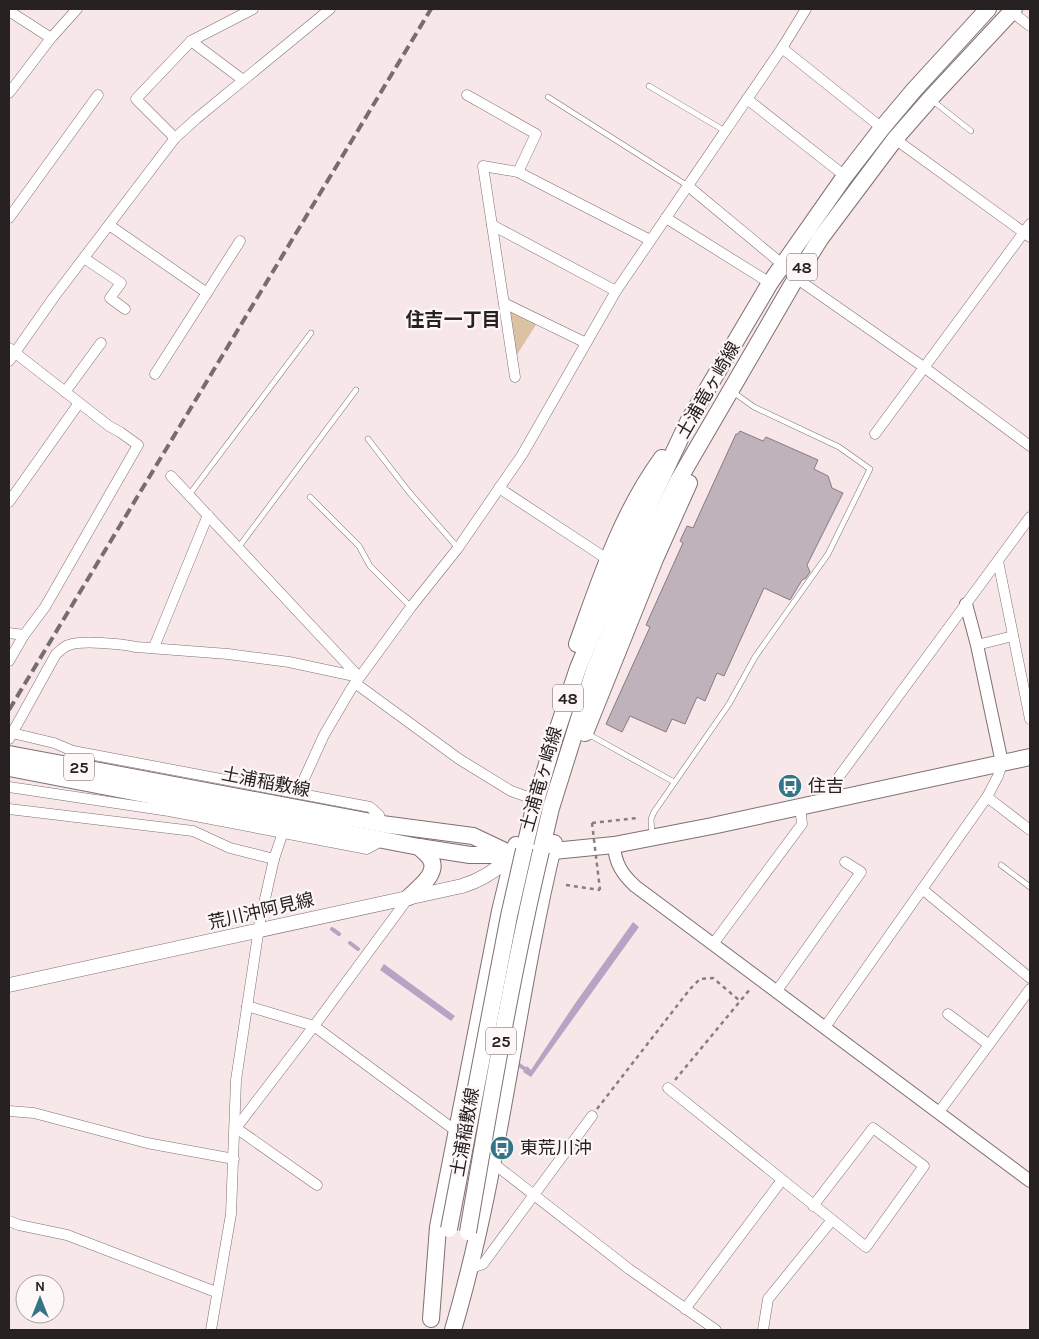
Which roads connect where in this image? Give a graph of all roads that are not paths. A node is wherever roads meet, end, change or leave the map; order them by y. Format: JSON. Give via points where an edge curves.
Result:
{"nodes":[{"id":1,"x":78,"y":9,"type":"edge"},
{"id":2,"x":252,"y":9,"type":"edge"},
{"id":3,"x":330,"y":9,"type":"edge"},
{"id":4,"x":806,"y":9,"type":"edge"},
{"id":5,"x":988,"y":9,"type":"edge"},
{"id":6,"x":9,"y":10,"type":"edge"},
{"id":7,"x":1011,"y":10,"type":"edge"},
{"id":8,"x":1030,"y":26,"type":"edge"},
{"id":9,"x":52,"y":38,"type":"junction"},
{"id":10,"x":191,"y":41,"type":"junction"},
{"id":11,"x":782,"y":48,"type":"junction"},
{"id":12,"x":243,"y":80,"type":"junction"},
{"id":13,"x":649,"y":86,"type":"dead end"},
{"id":14,"x":9,"y":93,"type":"edge"},
{"id":15,"x":98,"y":95,"type":"dead end"},
{"id":16,"x":467,"y":95,"type":"dead end"},
{"id":17,"x":548,"y":97,"type":"dead end"},
{"id":18,"x":747,"y":99,"type":"junction"},
{"id":19,"x":930,"y":99,"type":"junction"},
{"id":20,"x":882,"y":128,"type":"junction"},
{"id":21,"x":725,"y":131,"type":"junction"},
{"id":22,"x":971,"y":131,"type":"dead end"},
{"id":23,"x":175,"y":138,"type":"junction"},
{"id":24,"x":895,"y":139,"type":"junction"},
{"id":25,"x":518,"y":172,"type":"junction"},
{"id":26,"x":845,"y":176,"type":"junction"},
{"id":27,"x":688,"y":186,"type":"junction"},
{"id":28,"x":9,"y":218,"type":"edge"},
{"id":29,"x":666,"y":218,"type":"junction"},
{"id":30,"x":110,"y":224,"type":"junction"},
{"id":31,"x":492,"y":225,"type":"junction"},
{"id":32,"x":1028,"y":231,"type":"edge"},
{"id":33,"x":650,"y":240,"type":"junction"},
{"id":34,"x":240,"y":241,"type":"dead end"},
{"id":35,"x":84,"y":258,"type":"junction"},
{"id":36,"x":782,"y":264,"type":"junction"},
{"id":37,"x":796,"y":278,"type":"junction"},
{"id":38,"x":770,"y":283,"type":"junction"},
{"id":39,"x":616,"y":291,"type":"junction"},
{"id":40,"x":207,"y":293,"type":"junction"},
{"id":41,"x":504,"y":303,"type":"junction"},
{"id":42,"x":125,"y":309,"type":"dead end"},
{"id":43,"x":311,"y":333,"type":"dead end"},
{"id":44,"x":101,"y":343,"type":"dead end"},
{"id":45,"x":586,"y":344,"type":"junction"},
{"id":46,"x":11,"y":354,"type":"edge"},
{"id":47,"x":925,"y":368,"type":"junction"},
{"id":48,"x":155,"y":374,"type":"dead end"},
{"id":49,"x":515,"y":377,"type":"dead end"},
{"id":50,"x":356,"y":390,"type":"dead end"},
{"id":51,"x":731,"y":390,"type":"junction"},
{"id":52,"x":65,"y":392,"type":"junction"},
{"id":53,"x":79,"y":403,"type":"junction"},
{"id":54,"x":689,"y":420,"type":"junction"},
{"id":55,"x":710,"y":427,"type":"junction"},
{"id":56,"x":875,"y":434,"type":"dead end"},
{"id":57,"x":368,"y":439,"type":"dead end"},
{"id":58,"x":1030,"y":446,"type":"edge"},
{"id":59,"x":172,"y":476,"type":"dead end"},
{"id":60,"x":499,"y":488,"type":"junction"},
{"id":61,"x":189,"y":495,"type":"junction"},
{"id":62,"x":310,"y":497,"type":"dead end"},
{"id":63,"x":9,"y":502,"type":"edge"},
{"id":64,"x":208,"y":515,"type":"junction"},
{"id":65,"x":1030,"y":517,"type":"edge"},
{"id":66,"x":238,"y":548,"type":"junction"},
{"id":67,"x":458,"y":548,"type":"junction"},
{"id":68,"x":634,"y":554,"type":"junction"},
{"id":69,"x":607,"y":559,"type":"junction"},
{"id":70,"x":998,"y":561,"type":"junction"},
{"id":71,"x":966,"y":604,"type":"junction"},
{"id":72,"x":411,"y":606,"type":"junction"},
{"id":73,"x":9,"y":633,"type":"edge"},
{"id":74,"x":24,"y":635,"type":"junction"},
{"id":75,"x":1012,"y":636,"type":"junction"},
{"id":76,"x":977,"y":645,"type":"junction"},
{"id":77,"x":154,"y":648,"type":"junction"},
{"id":78,"x":9,"y":661,"type":"edge"},
{"id":79,"x":357,"y":680,"type":"junction"},
{"id":80,"x":1030,"y":719,"type":"edge"},
{"id":81,"x":585,"y":733,"type":"junction"},
{"id":82,"x":10,"y":736,"type":"edge"},
{"id":83,"x":9,"y":754,"type":"edge"},
{"id":84,"x":1030,"y":757,"type":"edge"},
{"id":85,"x":1002,"y":763,"type":"junction"},
{"id":86,"x":9,"y":768,"type":"edge"},
{"id":87,"x":674,"y":782,"type":"junction"},
{"id":88,"x":9,"y":787,"type":"edge"},
{"id":89,"x":149,"y":787,"type":"junction"},
{"id":90,"x":299,"y":793,"type":"junction"},
{"id":91,"x":528,"y":797,"type":"junction"},
{"id":92,"x":987,"y":797,"type":"junction"},
{"id":93,"x":835,"y":799,"type":"junction"},
{"id":94,"x":800,"y":807,"type":"junction"},
{"id":95,"x":9,"y":809,"type":"edge"},
{"id":96,"x":169,"y":811,"type":"junction"},
{"id":97,"x":190,"y":815,"type":"junction"},
{"id":98,"x":167,"y":828,"type":"junction"},
{"id":99,"x":188,"y":830,"type":"junction"},
{"id":100,"x":1030,"y":830,"type":"edge"},
{"id":101,"x":283,"y":832,"type":"junction"},
{"id":102,"x":383,"y":832,"type":"junction"},
{"id":103,"x":652,"y":838,"type":"junction"},
{"id":104,"x":614,"y":845,"type":"junction"},
{"id":105,"x":419,"y":847,"type":"junction"},
{"id":106,"x":547,"y":851,"type":"junction"},
{"id":107,"x":519,"y":852,"type":"junction"},
{"id":108,"x":274,"y":860,"type":"junction"},
{"id":109,"x":845,"y":862,"type":"dead end"},
{"id":110,"x":1001,"y":865,"type":"dead end"},
{"id":111,"x":1030,"y":887,"type":"edge"},
{"id":112,"x":922,"y":889,"type":"junction"},
{"id":113,"x":409,"y":897,"type":"junction"},
{"id":114,"x":259,"y":930,"type":"junction"},
{"id":115,"x":713,"y":944,"type":"junction"},
{"id":116,"x":1030,"y":978,"type":"edge"},
{"id":117,"x":9,"y":985,"type":"edge"},
{"id":118,"x":1030,"y":989,"type":"edge"},
{"id":119,"x":776,"y":992,"type":"junction"},
{"id":120,"x":246,"y":1006,"type":"junction"},
{"id":121,"x":948,"y":1014,"type":"dead end"},
{"id":122,"x":314,"y":1026,"type":"junction"},
{"id":123,"x":825,"y":1027,"type":"junction"},
{"id":124,"x":988,"y":1044,"type":"junction"},
{"id":125,"x":668,"y":1088,"type":"road end"},
{"id":126,"x":9,"y":1111,"type":"edge"},
{"id":127,"x":940,"y":1112,"type":"junction"},
{"id":128,"x":592,"y":1116,"type":"road end"},
{"id":129,"x":236,"y":1128,"type":"junction"},
{"id":130,"x":456,"y":1131,"type":"junction"},
{"id":131,"x":234,"y":1158,"type":"junction"},
{"id":132,"x":493,"y":1163,"type":"junction"},
{"id":133,"x":782,"y":1180,"type":"junction"},
{"id":134,"x":1030,"y":1181,"type":"edge"},
{"id":135,"x":317,"y":1186,"type":"dead end"},
{"id":136,"x":535,"y":1195,"type":"junction"},
{"id":137,"x":813,"y":1206,"type":"junction"},
{"id":138,"x":832,"y":1220,"type":"junction"},
{"id":139,"x":9,"y":1221,"type":"edge"},
{"id":140,"x":471,"y":1268,"type":"junction"},
{"id":141,"x":216,"y":1292,"type":"junction"},
{"id":142,"x":685,"y":1309,"type":"junction"},
{"id":143,"x":430,"y":1325,"type":"edge"},
{"id":144,"x":211,"y":1330,"type":"edge"},
{"id":145,"x":450,"y":1330,"type":"edge"},
{"id":146,"x":453,"y":1330,"type":"edge"},
{"id":147,"x":716,"y":1330,"type":"edge"},
{"id":148,"x":763,"y":1330,"type":"edge"}],
"edges":[{"from":1,"to":9,"type":"street"},
{"from":2,"to":10,"type":"street"},
{"from":3,"to":12,"type":"street"},
{"from":4,"to":11,"type":"street"},
{"from":5,"to":20,"type":"main road","name":"土浦竜ヶ崎線","number":"48"},
{"from":6,"to":9,"type":"street"},
{"from":7,"to":8,"type":"street"},
{"from":7,"to":19,"type":"main road","name":"土浦竜ヶ崎線","number":"48"},
{"from":9,"to":14,"type":"street"},
{"from":10,"to":12,"type":"street"},
{"from":10,"to":23,"type":"street","via":[[136,98]]},
{"from":11,"to":18,"type":"street"},
{"from":11,"to":20,"type":"street"},
{"from":12,"to":23,"type":"street"},
{"from":13,"to":21,"type":"lane"},
{"from":15,"to":28,"type":"street"},
{"from":16,"to":25,"type":"street","via":[[536,134]]},
{"from":17,"to":27,"type":"lane"},
{"from":18,"to":21,"type":"street"},
{"from":18,"to":26,"type":"street"},
{"from":19,"to":22,"type":"lane"},
{"from":19,"to":24,"type":"main road","name":"土浦竜ヶ崎線","number":"48"},
{"from":20,"to":26,"type":"main road","name":"土浦竜ヶ崎線","number":"48"},
{"from":21,"to":27,"type":"street"},
{"from":23,"to":30,"type":"street"},
{"from":24,"to":32,"type":"street"},
{"from":24,"to":37,"type":"main road","name":"土浦竜ヶ崎線","number":"48","via":[[820,239]]},
{"from":25,"to":31,"type":"street","via":[[483,166]]},
{"from":25,"to":33,"type":"street"},
{"from":26,"to":36,"type":"main road","name":"土浦竜ヶ崎線","number":"48"},
{"from":27,"to":29,"type":"street"},
{"from":27,"to":36,"type":"street"},
{"from":29,"to":33,"type":"street"},
{"from":29,"to":38,"type":"street"},
{"from":30,"to":35,"type":"street"},
{"from":30,"to":40,"type":"street"},
{"from":31,"to":39,"type":"street"},
{"from":31,"to":41,"type":"street"},
{"from":32,"to":47,"type":"street"},
{"from":33,"to":39,"type":"street"},
{"from":34,"to":40,"type":"street"},
{"from":35,"to":42,"type":"street","via":[[121,283],[110,298]]},
{"from":35,"to":46,"type":"street"},
{"from":36,"to":37,"type":"street"},
{"from":36,"to":38,"type":"main road","name":"土浦竜ヶ崎線","number":"48"},
{"from":37,"to":47,"type":"street"},
{"from":37,"to":51,"type":"main road","name":"土浦竜ヶ崎線","number":"48"},
{"from":38,"to":54,"type":"main road","name":"土浦竜ヶ崎線","number":"48"},
{"from":39,"to":45,"type":"street"},
{"from":40,"to":48,"type":"street"},
{"from":41,"to":45,"type":"street"},
{"from":41,"to":49,"type":"street"},
{"from":43,"to":61,"type":"lane"},
{"from":44,"to":52,"type":"street"},
{"from":45,"to":60,"type":"street","via":[[522,455]]},
{"from":46,"to":52,"type":"street"},
{"from":47,"to":56,"type":"street"},
{"from":47,"to":58,"type":"street"},
{"from":50,"to":66,"type":"lane"},
{"from":51,"to":55,"type":"main road","name":"土浦竜ヶ崎線","number":"48"},
{"from":51,"to":87,"type":"lane","via":[[754,407],[839,447],[870,469],[828,554],[755,657],[729,704]]},
{"from":52,"to":53,"type":"street"},
{"from":53,"to":63,"type":"street"},
{"from":53,"to":74,"type":"street","via":[[138,445],[45,607]]},
{"from":54,"to":68,"type":"main road","name":"土浦竜ヶ崎線","number":"48"},
{"from":54,"to":69,"type":"main road","via":[[645,483]]},
{"from":55,"to":68,"type":"main road","name":"土浦竜ヶ崎線","number":"48"},
{"from":55,"to":81,"type":"main road"},
{"from":57,"to":67,"type":"lane"},
{"from":59,"to":61,"type":"street"},
{"from":60,"to":67,"type":"street"},
{"from":60,"to":69,"type":"street"},
{"from":61,"to":64,"type":"street"},
{"from":62,"to":72,"type":"lane","via":[[359,546],[370,566]]},
{"from":64,"to":66,"type":"street"},
{"from":64,"to":77,"type":"street"},
{"from":65,"to":70,"type":"street"},
{"from":66,"to":79,"type":"street"},
{"from":67,"to":72,"type":"street"},
{"from":68,"to":106,"type":"main road","name":"土浦竜ヶ崎線","number":"48","via":[[552,808]]},
{"from":68,"to":107,"type":"main road","name":"土浦竜ヶ崎線","number":"48","via":[[572,686]]},
{"from":69,"to":91,"type":"main road","via":[[546,734]]},
{"from":70,"to":71,"type":"street"},
{"from":70,"to":75,"type":"street"},
{"from":71,"to":76,"type":"street"},
{"from":71,"to":93,"type":"street","via":[[835,782]]},
{"from":72,"to":79,"type":"street"},
{"from":73,"to":74,"type":"street"},
{"from":74,"to":78,"type":"street"},
{"from":75,"to":76,"type":"street"},
{"from":75,"to":80,"type":"street"},
{"from":76,"to":85,"type":"street"},
{"from":77,"to":79,"type":"street","via":[[289,662]]},
{"from":77,"to":82,"type":"street","via":[[126,644],[67,645],[56,654]]},
{"from":79,"to":90,"type":"street","via":[[324,735]]},
{"from":79,"to":91,"type":"street","via":[[459,759],[511,791]]},
{"from":81,"to":87,"type":"lane"},
{"from":81,"to":106,"type":"main road"},
{"from":82,"to":90,"type":"street","via":[[54,743],[73,751]]},
{"from":83,"to":89,"type":"main road","name":"土浦稲敷線","number":"25"},
{"from":84,"to":85,"type":"main road","name":"土浦竜ヶ崎線"},
{"from":85,"to":92,"type":"street"},
{"from":85,"to":93,"type":"main road","name":"土浦竜ヶ崎線"},
{"from":86,"to":89,"type":"main road","name":"土浦稲敷線","number":"25"},
{"from":87,"to":103,"type":"lane","via":[[652,815]]},
{"from":88,"to":96,"type":"street"},
{"from":89,"to":102,"type":"main road","name":"土浦稲敷線","number":"25"},
{"from":90,"to":102,"type":"street","via":[[370,807],[379,815]]},
{"from":91,"to":107,"type":"main road"},
{"from":92,"to":100,"type":"street"},
{"from":92,"to":112,"type":"street"},
{"from":93,"to":94,"type":"main road","name":"土浦竜ヶ崎線"},
{"from":94,"to":103,"type":"main road","name":"土浦竜ヶ崎線"},
{"from":94,"to":115,"type":"street","via":[[802,824]]},
{"from":95,"to":98,"type":"street"},
{"from":96,"to":97,"type":"street"},
{"from":96,"to":98,"type":"street"},
{"from":97,"to":99,"type":"street"},
{"from":97,"to":101,"type":"street"},
{"from":98,"to":99,"type":"street"},
{"from":99,"to":108,"type":"street","via":[[230,848]]},
{"from":101,"to":102,"type":"street","via":[[367,848]]},
{"from":101,"to":108,"type":"street"},
{"from":102,"to":105,"type":"main road","name":"土浦稲敷線","number":"25"},
{"from":102,"to":107,"type":"main road","name":"土浦稲敷線","number":"25","via":[[473,836]]},
{"from":103,"to":104,"type":"main road","name":"土浦竜ヶ崎線"},
{"from":104,"to":106,"type":"main road","name":"土浦竜ヶ崎線"},
{"from":104,"to":115,"type":"street","via":[[617,865],[624,876]]},
{"from":105,"to":107,"type":"main road","name":"土浦稲敷線","number":"25","via":[[470,855]]},
{"from":105,"to":113,"type":"main road","via":[[431,860],[432,869],[428,878]]},
{"from":106,"to":107,"type":"main road","name":"土浦稲敷線","number":"25"},
{"from":106,"to":132,"type":"main road"},
{"from":106,"to":145,"type":"main road","name":"土浦稲敷線","number":"25","bridge":true,"via":[[524,920]]},
{"from":107,"to":113,"type":"main road","name":"荒川沖阿見線","via":[[472,883]]},
{"from":107,"to":130,"type":"main road","via":[[500,911]]},
{"from":107,"to":143,"type":"main road","name":"土浦稲敷線","number":"25","bridge":true},
{"from":108,"to":114,"type":"street"},
{"from":109,"to":119,"type":"street","via":[[861,872]]},
{"from":110,"to":111,"type":"lane"},
{"from":112,"to":116,"type":"street"},
{"from":112,"to":123,"type":"street"},
{"from":113,"to":114,"type":"main road","name":"荒川沖阿見線"},
{"from":113,"to":122,"type":"street"},
{"from":114,"to":117,"type":"main road","name":"荒川沖阿見線"},
{"from":114,"to":120,"type":"street"},
{"from":115,"to":119,"type":"street"},
{"from":118,"to":124,"type":"street"},
{"from":119,"to":123,"type":"street"},
{"from":120,"to":122,"type":"street"},
{"from":120,"to":129,"type":"street","via":[[236,1080]]},
{"from":121,"to":124,"type":"street"},
{"from":122,"to":129,"type":"street"},
{"from":122,"to":130,"type":"street"},
{"from":123,"to":127,"type":"street"},
{"from":124,"to":127,"type":"street"},
{"from":125,"to":133,"type":"street"},
{"from":126,"to":131,"type":"street","via":[[34,1113],[147,1143]]},
{"from":127,"to":134,"type":"street"},
{"from":128,"to":136,"type":"street"},
{"from":129,"to":131,"type":"street"},
{"from":129,"to":135,"type":"street"},
{"from":130,"to":143,"type":"main road","via":[[438,1228]]},
{"from":131,"to":141,"type":"street","via":[[231,1214]]},
{"from":132,"to":136,"type":"street"},
{"from":132,"to":140,"type":"main road"},
{"from":133,"to":137,"type":"street"},
{"from":133,"to":142,"type":"street"},
{"from":136,"to":140,"type":"street","via":[[483,1264]]},
{"from":136,"to":142,"type":"street"},
{"from":137,"to":138,"type":"street"},
{"from":137,"to":138,"type":"street","via":[[873,1128],[924,1166],[866,1247]]},
{"from":138,"to":148,"type":"street","via":[[768,1299]]},
{"from":139,"to":141,"type":"street","via":[[67,1235]]},
{"from":140,"to":146,"type":"main road"},
{"from":141,"to":144,"type":"street"},
{"from":142,"to":147,"type":"street"}]}
